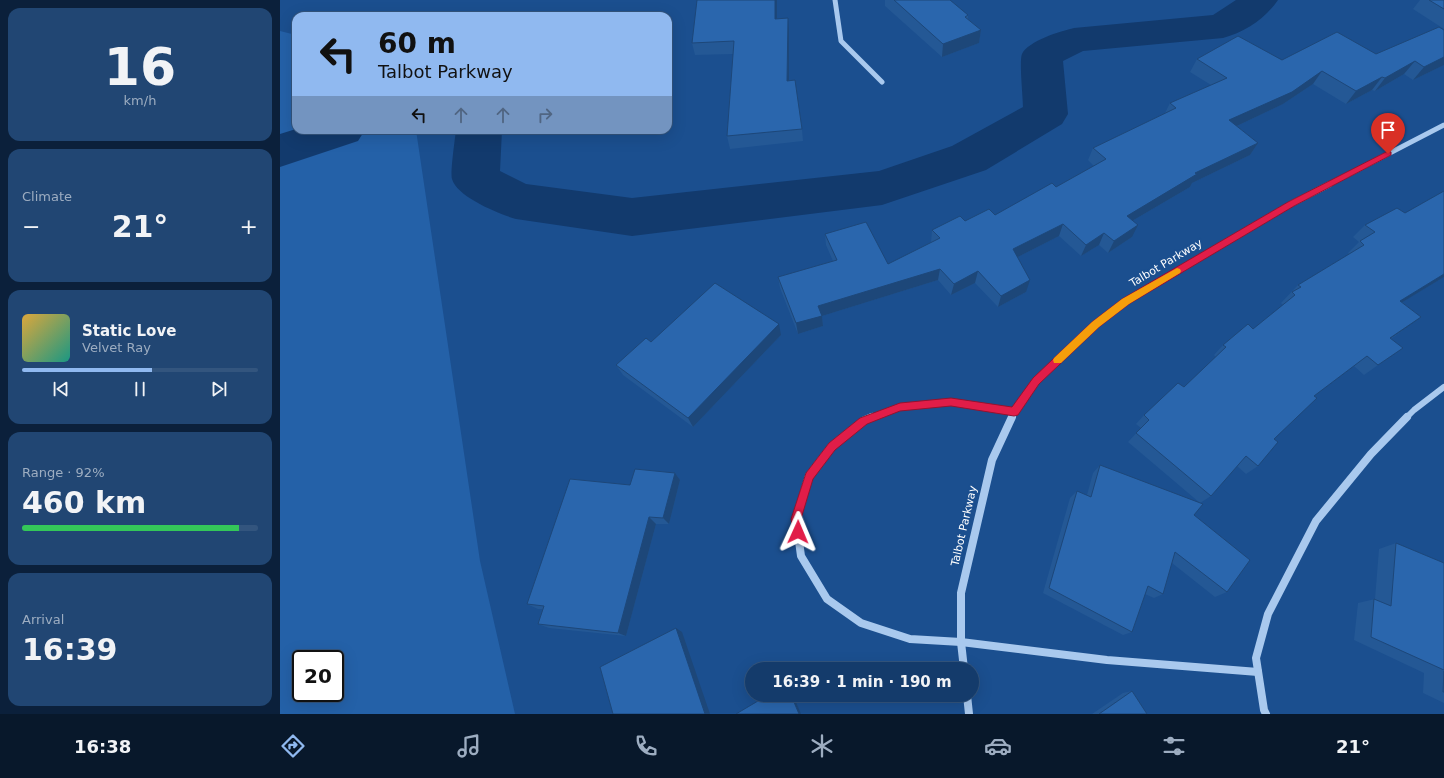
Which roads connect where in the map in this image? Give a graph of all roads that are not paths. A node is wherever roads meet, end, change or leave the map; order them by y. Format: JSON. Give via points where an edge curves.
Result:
{"nodes":[{"id":1,"x":835,"y":0,"type":"edge"},
{"id":2,"x":882,"y":82,"type":"dead end"},
{"id":3,"x":1444,"y":125,"type":"edge"},
{"id":4,"x":1444,"y":387,"type":"edge"},
{"id":5,"x":1014,"y":412,"type":"junction"},
{"id":6,"x":961,"y":642,"type":"junction"},
{"id":7,"x":963,"y":662,"type":"edge"},
{"id":8,"x":1258,"y":672,"type":"junction"},
{"id":9,"x":968,"y":702,"type":"edge"},
{"id":10,"x":969,"y":714,"type":"edge"},
{"id":11,"x":1266,"y":714,"type":"edge"}],
"edges":[{"from":1,"to":2,"type":"street","via":[[841,41]]},
{"from":3,"to":5,"type":"street","name":"Talbot Parkway","via":[[1291,204],[1126,301],[1036,381]]},
{"from":4,"to":8,"type":"street","via":[[1414,410],[1377,448],[1316,521],[1268,614],[1256,658]]},
{"from":5,"to":6,"type":"street","name":"Talbot Parkway","via":[[992,460],[961,593]]},
{"from":5,"to":6,"type":"street","via":[[951,402],[900,407],[863,421],[832,446],[809,476],[796,519],[802,556],[827,599],[861,623],[910,639]]},
{"from":6,"to":7,"type":"street","name":"Talbot Parkway"},
{"from":6,"to":8,"type":"street","via":[[1107,660]]},
{"from":8,"to":11,"type":"street"},
{"from":9,"to":10,"type":"street"}]}
